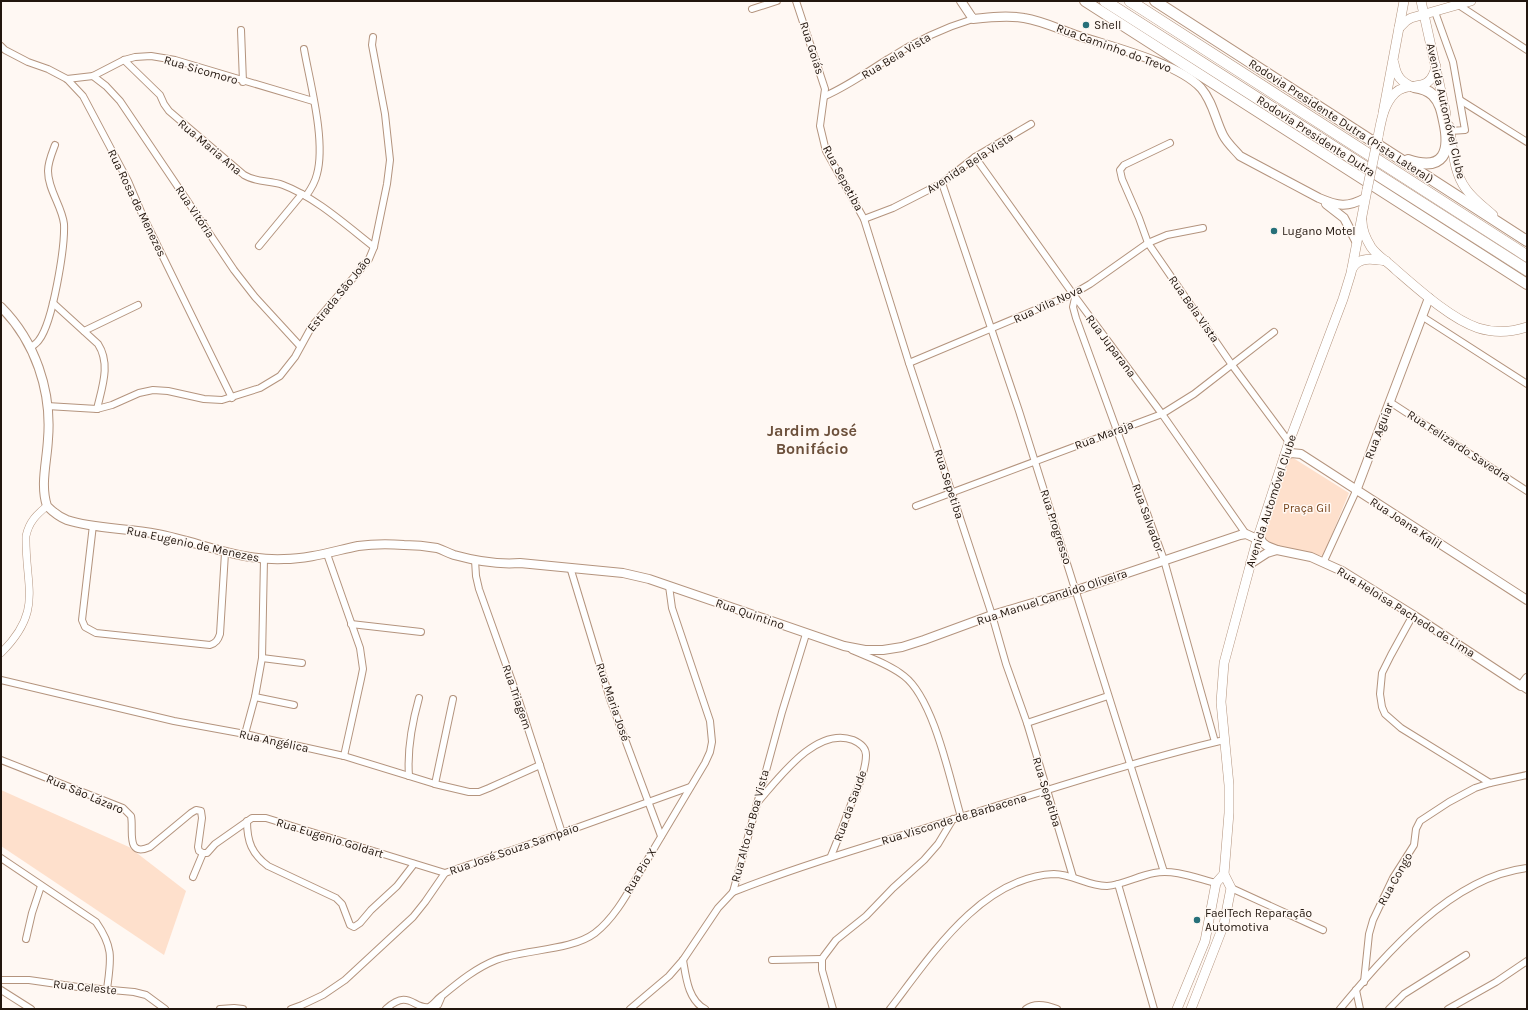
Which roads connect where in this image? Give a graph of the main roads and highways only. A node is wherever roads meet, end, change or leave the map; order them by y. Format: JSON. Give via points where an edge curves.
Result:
{"nodes":[{"id":1,"x":961,"y":1,"type":"edge"},
{"id":2,"x":1085,"y":1,"type":"edge"},
{"id":3,"x":1105,"y":1,"type":"edge"},
{"id":4,"x":1130,"y":1,"type":"edge"},
{"id":5,"x":1155,"y":1,"type":"edge"},
{"id":6,"x":1404,"y":1,"type":"edge"},
{"id":7,"x":1420,"y":1,"type":"edge"},
{"id":8,"x":1471,"y":1,"type":"edge"},
{"id":9,"x":1424,"y":15,"type":"junction"},
{"id":10,"x":1398,"y":29,"type":"junction"},
{"id":11,"x":1393,"y":58,"type":"junction"},
{"id":12,"x":1436,"y":65,"type":"junction"},
{"id":13,"x":1414,"y":87,"type":"junction"},
{"id":14,"x":1383,"y":113,"type":"junction"},
{"id":15,"x":1396,"y":156,"type":"junction"},
{"id":16,"x":1366,"y":194,"type":"junction"},
{"id":17,"x":1319,"y":198,"type":"junction"},
{"id":18,"x":1362,"y":212,"type":"junction"},
{"id":19,"x":1507,"y":228,"type":"junction"},
{"id":20,"x":1356,"y":241,"type":"junction"},
{"id":21,"x":1527,"y":241,"type":"edge"},
{"id":22,"x":1527,"y":256,"type":"edge"},
{"id":23,"x":1386,"y":261,"type":"junction"},
{"id":24,"x":1527,"y":270,"type":"edge"},
{"id":25,"x":1351,"y":273,"type":"junction"},
{"id":26,"x":1526,"y":284,"type":"edge"},
{"id":27,"x":1429,"y":298,"type":"junction"},
{"id":28,"x":1,"y":307,"type":"edge"},
{"id":29,"x":1527,"y":327,"type":"edge"},
{"id":30,"x":1284,"y":456,"type":"junction"},
{"id":31,"x":1356,"y":491,"type":"junction"},
{"id":32,"x":1258,"y":535,"type":"junction"},
{"id":33,"x":438,"y":548,"type":"joint"},
{"id":34,"x":1277,"y":550,"type":"junction"},
{"id":35,"x":1250,"y":564,"type":"junction"},
{"id":36,"x":1527,"y":600,"type":"edge"},
{"id":37,"x":844,"y":646,"type":"joint"},
{"id":38,"x":1527,"y":678,"type":"edge"},
{"id":39,"x":1524,"y":688,"type":"edge"},
{"id":40,"x":1224,"y":874,"type":"junction"},
{"id":41,"x":1194,"y":970,"type":"junction"},
{"id":42,"x":1205,"y":975,"type":"junction"},
{"id":43,"x":1177,"y":1009,"type":"edge"},
{"id":44,"x":1191,"y":1009,"type":"edge"}],
"edges":[{"from":1,"to":17,"type":"main road","name":"Rua Caminho do Trevo","via":[[973,19],[1012,17],[1032,20],[1150,60],[1184,75],[1205,93],[1223,135],[1240,156]]},
{"from":2,"to":26,"type":"highway"},
{"from":3,"to":24,"type":"highway","name":"Rodovia Presidente Dutra"},
{"from":4,"to":22,"type":"highway","name":"Rodovia Presidente Dutra"},
{"from":5,"to":15,"type":"highway","name":"Rodovia Presidente Dutra (Pista Lateral)"},
{"from":6,"to":10,"type":"main road"},
{"from":7,"to":9,"type":"main road","name":"Avenida Automóvel Clube"},
{"from":8,"to":9,"type":"main road"},
{"from":9,"to":10,"type":"main road","via":[[1406,21]]},
{"from":9,"to":12,"type":"main road","name":"Avenida Automóvel Clube"},
{"from":10,"to":11,"type":"main road"},
{"from":11,"to":13,"type":"main road","via":[[1400,79]]},
{"from":11,"to":14,"type":"main road"},
{"from":12,"to":13,"type":"main road","via":[[1429,82]]},
{"from":12,"to":19,"type":"main road","name":"Avenida Automóvel Clube","via":[[1462,183],[1472,197]]},
{"from":13,"to":14,"type":"main road","via":[[1401,89],[1394,94]]},
{"from":13,"to":15,"type":"highway","via":[[1432,94],[1439,104],[1446,133],[1446,150],[1439,160],[1427,164]]},
{"from":14,"to":16,"type":"main road","name":"Avenida Automóvel Clube","bridge":true},
{"from":15,"to":19,"type":"highway","name":"Rodovia Presidente Dutra (Pista Lateral)"},
{"from":16,"to":17,"type":"main road","name":"Rua Caminho do Trevo","via":[[1358,202],[1345,205]]},
{"from":16,"to":18,"type":"main road","name":"Avenida Automóvel Clube"},
{"from":17,"to":20,"type":"main road","name":"Rua Caminho do Trevo","via":[[1344,218]]},
{"from":18,"to":20,"type":"main road","name":"Avenida Automóvel Clube"},
{"from":18,"to":23,"type":"main road","via":[[1366,238],[1372,248]]},
{"from":19,"to":21,"type":"highway","name":"Rodovia Presidente Dutra (Pista Lateral)"},
{"from":20,"to":25,"type":"main road","name":"Avenida Automóvel Clube"},
{"from":23,"to":25,"type":"main road","via":[[1359,261],[1354,264]]},
{"from":23,"to":27,"type":"main road"},
{"from":25,"to":30,"type":"main road","name":"Avenida Automóvel Clube","via":[[1333,328]]},
{"from":27,"to":29,"type":"main road","via":[[1478,328],[1498,331]]},
{"from":27,"to":31,"type":"main road","name":"Rua Aguiar"},
{"from":28,"to":33,"type":"main road","name":"Rua Eugenio de Menezes","via":[[15,322],[30,348],[45,387],[48,438],[44,482],[47,506],[60,517],[93,525],[158,534],[225,553],[264,559],[327,554],[360,546]]},
{"from":30,"to":31,"type":"main road","name":"Rua Joana Kalil","via":[[1291,453],[1301,454]]},
{"from":30,"to":32,"type":"main road","name":"Avenida Automóvel Clube"},
{"from":31,"to":36,"type":"main road","name":"Rua Joana Kalil"},
{"from":32,"to":34,"type":"main road","name":"Rua Heloisa Pachedo de Lima","via":[[1263,543]]},
{"from":32,"to":35,"type":"main road","name":"Avenida Automóvel Clube"},
{"from":32,"to":37,"type":"main road","name":"Rua Manuel Candido Oliveira","via":[[1240,535],[992,615],[902,647],[865,650]]},
{"from":33,"to":37,"type":"main road","name":"Rua Quintino","via":[[476,560],[570,567],[623,573],[649,579]]},
{"from":34,"to":35,"type":"main road"},
{"from":34,"to":39,"type":"main road","name":"Rua Heloisa Pachedo de Lima","via":[[1311,557],[1342,570]]},
{"from":35,"to":40,"type":"main road","name":"Avenida Automóvel Clube","via":[[1224,664],[1221,702],[1229,785]]},
{"from":38,"to":39,"type":"main road"},
{"from":40,"to":41,"type":"main road","via":[[1216,883],[1205,941]]},
{"from":40,"to":42,"type":"main road","via":[[1231,888],[1224,924]]},
{"from":41,"to":42,"type":"main road"},
{"from":41,"to":43,"type":"main road"},
{"from":42,"to":44,"type":"main road"}]}
